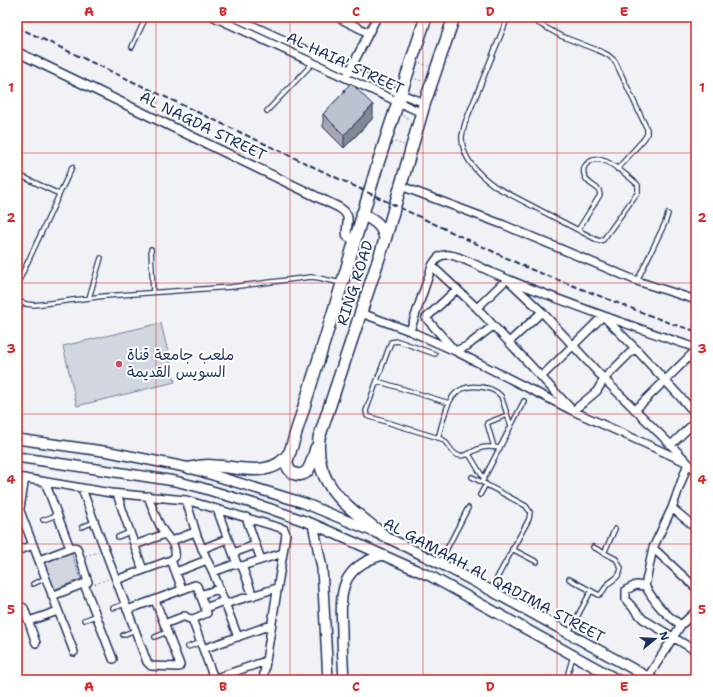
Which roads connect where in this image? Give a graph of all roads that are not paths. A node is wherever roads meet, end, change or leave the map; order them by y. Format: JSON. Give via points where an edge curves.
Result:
{"nodes":[{"id":1,"x":146,"y":17,"type":"edge"},
{"id":2,"x":214,"y":17,"type":"edge"},
{"id":3,"x":234,"y":17,"type":"edge"},
{"id":4,"x":337,"y":17,"type":"edge"},
{"id":5,"x":377,"y":17,"type":"edge"},
{"id":6,"x":426,"y":17,"type":"edge"},
{"id":7,"x":454,"y":17,"type":"edge"},
{"id":8,"x":508,"y":17,"type":"edge"},
{"id":9,"x":527,"y":17,"type":"edge"},
{"id":10,"x":369,"y":33,"type":"junction"},
{"id":11,"x":132,"y":47,"type":"dead end"},
{"id":12,"x":17,"y":52,"type":"edge"},
{"id":13,"x":314,"y":63,"type":"junction"},
{"id":14,"x":350,"y":70,"type":"junction"},
{"id":15,"x":346,"y":78,"type":"junction"},
{"id":16,"x":399,"y":98,"type":"junction"},
{"id":17,"x":424,"y":108,"type":"junction"},
{"id":18,"x":267,"y":111,"type":"dead end"},
{"id":19,"x":72,"y":167,"type":"dead end"},
{"id":20,"x":617,"y":170,"type":"junction"},
{"id":21,"x":17,"y":174,"type":"edge"},
{"id":22,"x":401,"y":186,"type":"junction"},
{"id":23,"x":59,"y":194,"type":"junction"},
{"id":24,"x":362,"y":214,"type":"junction"},
{"id":25,"x":668,"y":214,"type":"dead end"},
{"id":26,"x":578,"y":230,"type":"junction"},
{"id":27,"x":385,"y":240,"type":"junction"},
{"id":28,"x":355,"y":241,"type":"junction"},
{"id":29,"x":151,"y":249,"type":"dead end"},
{"id":30,"x":101,"y":258,"type":"dead end"},
{"id":31,"x":432,"y":266,"type":"junction"},
{"id":32,"x":507,"y":279,"type":"junction"},
{"id":33,"x":637,"y":281,"type":"junction"},
{"id":34,"x":342,"y":284,"type":"junction"},
{"id":35,"x":17,"y":285,"type":"edge"},
{"id":36,"x":457,"y":289,"type":"junction"},
{"id":37,"x":154,"y":292,"type":"junction"},
{"id":38,"x":89,"y":298,"type":"junction"},
{"id":39,"x":17,"y":300,"type":"edge"},
{"id":40,"x":696,"y":300,"type":"edge"},
{"id":41,"x":22,"y":302,"type":"junction"},
{"id":42,"x":478,"y":308,"type":"junction"},
{"id":43,"x":542,"y":312,"type":"junction"},
{"id":44,"x":360,"y":313,"type":"junction"},
{"id":45,"x":17,"y":314,"type":"edge"},
{"id":46,"x":416,"y":314,"type":"junction"},
{"id":47,"x":603,"y":316,"type":"junction"},
{"id":48,"x":426,"y":318,"type":"junction"},
{"id":49,"x":493,"y":326,"type":"junction"},
{"id":50,"x":410,"y":331,"type":"junction"},
{"id":51,"x":509,"y":342,"type":"junction"},
{"id":52,"x":573,"y":345,"type":"junction"},
{"id":53,"x":635,"y":348,"type":"junction"},
{"id":54,"x":696,"y":349,"type":"edge"},
{"id":55,"x":455,"y":352,"type":"junction"},
{"id":56,"x":435,"y":354,"type":"dead end"},
{"id":57,"x":542,"y":376,"type":"junction"},
{"id":58,"x":604,"y":379,"type":"junction"},
{"id":59,"x":665,"y":380,"type":"junction"},
{"id":60,"x":377,"y":381,"type":"junction"},
{"id":61,"x":524,"y":401,"type":"dead end"},
{"id":62,"x":449,"y":403,"type":"junction"},
{"id":63,"x":573,"y":410,"type":"junction"},
{"id":64,"x":634,"y":410,"type":"junction"},
{"id":65,"x":696,"y":414,"type":"edge"},
{"id":66,"x":507,"y":415,"type":"junction"},
{"id":67,"x":696,"y":421,"type":"edge"},
{"id":68,"x":511,"y":426,"type":"junction"},
{"id":69,"x":320,"y":438,"type":"junction"},
{"id":70,"x":438,"y":438,"type":"junction"},
{"id":71,"x":17,"y":439,"type":"edge"},
{"id":72,"x":670,"y":445,"type":"junction"},
{"id":73,"x":494,"y":447,"type":"junction"},
{"id":74,"x":500,"y":448,"type":"junction"},
{"id":75,"x":290,"y":452,"type":"junction"},
{"id":76,"x":469,"y":454,"type":"junction"},
{"id":77,"x":17,"y":457,"type":"edge"},
{"id":78,"x":688,"y":463,"type":"junction"},
{"id":79,"x":190,"y":468,"type":"junction"},
{"id":80,"x":696,"y":471,"type":"edge"},
{"id":81,"x":17,"y":477,"type":"edge"},
{"id":82,"x":472,"y":477,"type":"dead end"},
{"id":83,"x":25,"y":478,"type":"junction"},
{"id":84,"x":45,"y":482,"type":"junction"},
{"id":85,"x":484,"y":482,"type":"junction"},
{"id":86,"x":82,"y":489,"type":"junction"},
{"id":87,"x":118,"y":494,"type":"junction"},
{"id":88,"x":480,"y":495,"type":"dead end"},
{"id":89,"x":148,"y":496,"type":"junction"},
{"id":90,"x":186,"y":500,"type":"junction"},
{"id":91,"x":468,"y":508,"type":"dead end"},
{"id":92,"x":672,"y":508,"type":"junction"},
{"id":93,"x":216,"y":509,"type":"junction"},
{"id":94,"x":20,"y":511,"type":"junction"},
{"id":95,"x":57,"y":515,"type":"junction"},
{"id":96,"x":246,"y":517,"type":"junction"},
{"id":97,"x":43,"y":520,"type":"dead end"},
{"id":98,"x":94,"y":522,"type":"junction"},
{"id":99,"x":313,"y":524,"type":"junction"},
{"id":100,"x":17,"y":526,"type":"edge"},
{"id":101,"x":82,"y":527,"type":"dead end"},
{"id":102,"x":696,"y":528,"type":"edge"},
{"id":103,"x":615,"y":529,"type":"dead end"},
{"id":104,"x":130,"y":532,"type":"junction"},
{"id":105,"x":195,"y":532,"type":"junction"},
{"id":106,"x":165,"y":534,"type":"junction"},
{"id":107,"x":384,"y":536,"type":"junction"},
{"id":108,"x":118,"y":537,"type":"dead end"},
{"id":109,"x":227,"y":539,"type":"junction"},
{"id":110,"x":171,"y":540,"type":"junction"},
{"id":111,"x":33,"y":545,"type":"junction"},
{"id":112,"x":135,"y":545,"type":"junction"},
{"id":113,"x":255,"y":546,"type":"junction"},
{"id":114,"x":593,"y":547,"type":"dead end"},
{"id":115,"x":70,"y":548,"type":"junction"},
{"id":116,"x":653,"y":548,"type":"junction"},
{"id":117,"x":202,"y":549,"type":"junction"},
{"id":118,"x":512,"y":549,"type":"junction"},
{"id":119,"x":17,"y":550,"type":"edge"},
{"id":120,"x":233,"y":553,"type":"junction"},
{"id":121,"x":283,"y":553,"type":"junction"},
{"id":122,"x":604,"y":553,"type":"junction"},
{"id":123,"x":383,"y":555,"type":"junction"},
{"id":124,"x":39,"y":560,"type":"junction"},
{"id":125,"x":171,"y":560,"type":"junction"},
{"id":126,"x":207,"y":560,"type":"junction"},
{"id":127,"x":260,"y":560,"type":"junction"},
{"id":128,"x":537,"y":562,"type":"dead end"},
{"id":129,"x":440,"y":563,"type":"junction"},
{"id":130,"x":239,"y":565,"type":"junction"},
{"id":131,"x":144,"y":570,"type":"junction"},
{"id":132,"x":176,"y":572,"type":"junction"},
{"id":133,"x":213,"y":572,"type":"junction"},
{"id":134,"x":46,"y":578,"type":"junction"},
{"id":135,"x":115,"y":579,"type":"junction"},
{"id":136,"x":569,"y":579,"type":"dead end"},
{"id":137,"x":32,"y":584,"type":"dead end"},
{"id":138,"x":84,"y":586,"type":"junction"},
{"id":139,"x":645,"y":586,"type":"junction"},
{"id":140,"x":696,"y":586,"type":"edge"},
{"id":141,"x":277,"y":588,"type":"junction"},
{"id":142,"x":182,"y":589,"type":"junction"},
{"id":143,"x":219,"y":589,"type":"junction"},
{"id":144,"x":490,"y":590,"type":"junction"},
{"id":145,"x":591,"y":591,"type":"junction"},
{"id":146,"x":52,"y":596,"type":"junction"},
{"id":147,"x":200,"y":596,"type":"junction"},
{"id":148,"x":253,"y":596,"type":"junction"},
{"id":149,"x":155,"y":600,"type":"junction"},
{"id":150,"x":225,"y":603,"type":"junction"},
{"id":151,"x":17,"y":606,"type":"edge"},
{"id":152,"x":126,"y":607,"type":"junction"},
{"id":153,"x":113,"y":608,"type":"dead end"},
{"id":154,"x":205,"y":608,"type":"junction"},
{"id":155,"x":58,"y":611,"type":"junction"},
{"id":156,"x":696,"y":611,"type":"edge"},
{"id":157,"x":96,"y":616,"type":"junction"},
{"id":158,"x":193,"y":619,"type":"junction"},
{"id":159,"x":84,"y":620,"type":"dead end"},
{"id":160,"x":29,"y":622,"type":"junction"},
{"id":161,"x":164,"y":624,"type":"junction"},
{"id":162,"x":271,"y":625,"type":"junction"},
{"id":163,"x":681,"y":625,"type":"junction"},
{"id":164,"x":135,"y":630,"type":"junction"},
{"id":165,"x":168,"y":632,"type":"junction"},
{"id":166,"x":568,"y":633,"type":"junction"},
{"id":167,"x":123,"y":635,"type":"dead end"},
{"id":168,"x":155,"y":637,"type":"dead end"},
{"id":169,"x":238,"y":637,"type":"junction"},
{"id":170,"x":673,"y":637,"type":"junction"},
{"id":171,"x":36,"y":643,"type":"dead end"},
{"id":172,"x":202,"y":646,"type":"junction"},
{"id":173,"x":188,"y":647,"type":"dead end"},
{"id":174,"x":560,"y":648,"type":"junction"},
{"id":175,"x":696,"y":651,"type":"edge"},
{"id":176,"x":74,"y":652,"type":"dead end"},
{"id":177,"x":574,"y":655,"type":"junction"},
{"id":178,"x":113,"y":659,"type":"dead end"},
{"id":179,"x":266,"y":661,"type":"junction"},
{"id":180,"x":328,"y":679,"type":"edge"},
{"id":181,"x":344,"y":679,"type":"edge"},
{"id":182,"x":650,"y":679,"type":"edge"},
{"id":183,"x":263,"y":680,"type":"edge"},
{"id":184,"x":566,"y":680,"type":"edge"},
{"id":185,"x":618,"y":680,"type":"edge"}],
"edges":[{"from":1,"to":11,"type":"lane"},
{"from":2,"to":13,"type":"street","name":"AL HAIA' STREET"},
{"from":3,"to":14,"type":"street","name":"AL HAIA' STREET"},
{"from":4,"to":10,"type":"street"},
{"from":5,"to":10,"type":"street"},
{"from":6,"to":16,"type":"main road","name":"RING ROAD"},
{"from":7,"to":17,"type":"main road","name":"RING ROAD"},
{"from":8,"to":26,"type":"lane","via":[[465,123],[462,136],[464,149],[470,161],[486,180]]},
{"from":9,"to":20,"type":"lane","via":[[561,36],[608,55],[615,61],[647,129],[644,139]]},
{"from":10,"to":14,"type":"street"},
{"from":12,"to":28,"type":"street","name":"AL NAGDA STREET","via":[[338,207],[347,216],[346,236]]},
{"from":13,"to":15,"type":"street","name":"AL HAIA' STREET"},
{"from":13,"to":18,"type":"lane"},
{"from":14,"to":15,"type":"street"},
{"from":14,"to":16,"type":"street","name":"AL HAIA' STREET"},
{"from":15,"to":16,"type":"street","name":"AL HAIA' STREET"},
{"from":16,"to":17,"type":"street","name":"AL HAIA' STREET"},
{"from":16,"to":17,"type":"street","name":"AL HAIA' STREET"},
{"from":16,"to":24,"type":"main road","name":"RING ROAD"},
{"from":17,"to":22,"type":"main road","name":"RING ROAD"},
{"from":19,"to":23,"type":"lane"},
{"from":20,"to":26,"type":"lane","via":[[605,161],[597,159],[586,164],[584,176],[599,190],[600,195]]},
{"from":20,"to":26,"type":"lane","via":[[636,183],[638,192],[601,241]]},
{"from":21,"to":23,"type":"lane"},
{"from":22,"to":27,"type":"main road","name":"RING ROAD"},
{"from":22,"to":33,"type":"street","via":[[504,225]]},
{"from":23,"to":35,"type":"lane"},
{"from":24,"to":27,"type":"main road","via":[[381,226]]},
{"from":24,"to":28,"type":"main road","name":"RING ROAD"},
{"from":25,"to":33,"type":"lane"},
{"from":27,"to":44,"type":"main road","name":"RING ROAD"},
{"from":28,"to":34,"type":"main road","name":"RING ROAD"},
{"from":29,"to":37,"type":"lane"},
{"from":30,"to":38,"type":"lane"},
{"from":31,"to":32,"type":"street","via":[[437,258],[444,254]]},
{"from":31,"to":36,"type":"street"},
{"from":31,"to":46,"type":"street"},
{"from":32,"to":42,"type":"street"},
{"from":32,"to":43,"type":"street"},
{"from":32,"to":47,"type":"street"},
{"from":33,"to":40,"type":"street"},
{"from":34,"to":37,"type":"lane","via":[[311,277],[231,287]]},
{"from":34,"to":75,"type":"main road","name":"RING ROAD"},
{"from":36,"to":42,"type":"street"},
{"from":36,"to":48,"type":"street"},
{"from":37,"to":38,"type":"lane"},
{"from":38,"to":41,"type":"lane","via":[[34,305]]},
{"from":39,"to":41,"type":"lane"},
{"from":41,"to":45,"type":"lane"},
{"from":42,"to":49,"type":"street"},
{"from":43,"to":51,"type":"street"},
{"from":43,"to":52,"type":"street"},
{"from":44,"to":50,"type":"street"},
{"from":44,"to":69,"type":"main road","name":"RING ROAD"},
{"from":46,"to":48,"type":"street"},
{"from":46,"to":50,"type":"street"},
{"from":47,"to":52,"type":"street"},
{"from":47,"to":53,"type":"street"},
{"from":47,"to":54,"type":"street"},
{"from":48,"to":55,"type":"street"},
{"from":49,"to":51,"type":"street"},
{"from":49,"to":55,"type":"street"},
{"from":50,"to":55,"type":"street"},
{"from":51,"to":57,"type":"street"},
{"from":52,"to":57,"type":"street"},
{"from":52,"to":58,"type":"street"},
{"from":53,"to":58,"type":"street"},
{"from":53,"to":59,"type":"street"},
{"from":54,"to":59,"type":"street"},
{"from":55,"to":63,"type":"street"},
{"from":56,"to":60,"type":"lane","via":[[393,341]]},
{"from":57,"to":63,"type":"street"},
{"from":58,"to":63,"type":"street","via":[[597,391]]},
{"from":58,"to":64,"type":"street"},
{"from":59,"to":64,"type":"street"},
{"from":59,"to":65,"type":"street"},
{"from":60,"to":62,"type":"lane"},
{"from":60,"to":70,"type":"lane","via":[[366,411],[367,416]]},
{"from":61,"to":68,"type":"lane"},
{"from":62,"to":66,"type":"lane","via":[[463,388],[477,386],[498,393]]},
{"from":62,"to":70,"type":"lane"},
{"from":63,"to":78,"type":"street"},
{"from":64,"to":72,"type":"street"},
{"from":66,"to":68,"type":"lane"},
{"from":66,"to":73,"type":"lane","via":[[486,423]]},
{"from":67,"to":72,"type":"street"},
{"from":68,"to":74,"type":"lane"},
{"from":69,"to":75,"type":"main road","via":[[307,472],[297,475],[288,468]]},
{"from":69,"to":107,"type":"main road","name":"RING ROAD","via":[[318,452],[330,486],[338,497]]},
{"from":70,"to":76,"type":"lane","via":[[445,441],[456,454]]},
{"from":71,"to":79,"type":"main road","name":"AL GAMAAH AL QADIMA STREET","via":[[110,452]]},
{"from":72,"to":78,"type":"street"},
{"from":73,"to":74,"type":"lane"},
{"from":73,"to":76,"type":"lane","via":[[480,448]]},
{"from":74,"to":85,"type":"lane"},
{"from":75,"to":79,"type":"main road","name":"RING ROAD","via":[[279,464],[266,470],[211,466]]},
{"from":76,"to":85,"type":"lane"},
{"from":77,"to":99,"type":"main road","name":"AL GAMAAH AL QADIMA STREET","via":[[175,481]]},
{"from":78,"to":80,"type":"street"},
{"from":78,"to":92,"type":"street"},
{"from":79,"to":107,"type":"main road","name":"AL GAMAAH AL QADIMA STREET","via":[[304,503]]},
{"from":81,"to":83,"type":"street"},
{"from":82,"to":85,"type":"lane"},
{"from":83,"to":84,"type":"street"},
{"from":83,"to":94,"type":"street"},
{"from":84,"to":86,"type":"street"},
{"from":84,"to":95,"type":"street"},
{"from":85,"to":88,"type":"lane"},
{"from":85,"to":118,"type":"lane","via":[[528,509],[529,519]]},
{"from":86,"to":87,"type":"street"},
{"from":86,"to":98,"type":"street"},
{"from":87,"to":89,"type":"street"},
{"from":87,"to":104,"type":"street"},
{"from":89,"to":90,"type":"street"},
{"from":89,"to":106,"type":"street"},
{"from":90,"to":93,"type":"street"},
{"from":90,"to":105,"type":"street"},
{"from":91,"to":129,"type":"lane"},
{"from":92,"to":102,"type":"street"},
{"from":92,"to":116,"type":"street"},
{"from":93,"to":96,"type":"street"},
{"from":93,"to":109,"type":"street"},
{"from":94,"to":100,"type":"street"},
{"from":94,"to":111,"type":"street"},
{"from":95,"to":97,"type":"lane"},
{"from":95,"to":115,"type":"street"},
{"from":96,"to":113,"type":"street"},
{"from":96,"to":121,"type":"street","via":[[284,529],[286,534]]},
{"from":98,"to":101,"type":"lane"},
{"from":98,"to":135,"type":"street"},
{"from":99,"to":123,"type":"main road","name":"AL GAMAAH AL QADIMA STREET"},
{"from":99,"to":180,"type":"main road","via":[[322,568]]},
{"from":103,"to":122,"type":"lane"},
{"from":104,"to":108,"type":"lane"},
{"from":104,"to":112,"type":"street"},
{"from":105,"to":110,"type":"street"},
{"from":105,"to":117,"type":"street"},
{"from":106,"to":110,"type":"street"},
{"from":106,"to":112,"type":"street"},
{"from":107,"to":129,"type":"main road","name":"AL GAMAAH AL QADIMA STREET"},
{"from":109,"to":117,"type":"street"},
{"from":109,"to":120,"type":"street"},
{"from":110,"to":125,"type":"street","via":[[175,554]]},
{"from":111,"to":119,"type":"street"},
{"from":111,"to":124,"type":"street"},
{"from":112,"to":131,"type":"street"},
{"from":113,"to":120,"type":"street"},
{"from":113,"to":127,"type":"street"},
{"from":114,"to":122,"type":"lane"},
{"from":115,"to":124,"type":"street"},
{"from":115,"to":138,"type":"street","via":[[76,547],[81,558],[89,581]]},
{"from":116,"to":139,"type":"street"},
{"from":116,"to":140,"type":"street"},
{"from":117,"to":126,"type":"street"},
{"from":118,"to":128,"type":"lane"},
{"from":118,"to":144,"type":"lane"},
{"from":120,"to":130,"type":"street"},
{"from":121,"to":127,"type":"street"},
{"from":121,"to":141,"type":"street"},
{"from":122,"to":145,"type":"lane","via":[[618,562],[620,571],[602,594],[598,595]]},
{"from":123,"to":174,"type":"main road","name":"AL GAMAAH AL QADIMA STREET","via":[[432,577]]},
{"from":123,"to":181,"type":"main road","via":[[369,559],[357,567],[348,577],[342,590],[340,605]]},
{"from":124,"to":134,"type":"street"},
{"from":125,"to":131,"type":"street"},
{"from":125,"to":132,"type":"street"},
{"from":126,"to":132,"type":"street"},
{"from":126,"to":133,"type":"street"},
{"from":127,"to":130,"type":"street"},
{"from":129,"to":144,"type":"main road","name":"AL GAMAAH AL QADIMA STREET"},
{"from":130,"to":133,"type":"street"},
{"from":130,"to":148,"type":"street"},
{"from":131,"to":135,"type":"street"},
{"from":132,"to":142,"type":"street"},
{"from":133,"to":143,"type":"street"},
{"from":134,"to":137,"type":"lane"},
{"from":134,"to":146,"type":"street"},
{"from":135,"to":152,"type":"street"},
{"from":136,"to":145,"type":"lane"},
{"from":138,"to":146,"type":"street"},
{"from":138,"to":157,"type":"street"},
{"from":139,"to":163,"type":"street","via":[[667,616]]},
{"from":139,"to":170,"type":"street","via":[[636,585],[626,590],[626,600],[643,619]]},
{"from":141,"to":148,"type":"street"},
{"from":141,"to":162,"type":"street"},
{"from":142,"to":147,"type":"street","via":[[196,585]]},
{"from":142,"to":149,"type":"street"},
{"from":143,"to":147,"type":"street"},
{"from":143,"to":150,"type":"street"},
{"from":144,"to":166,"type":"main road","name":"AL GAMAAH AL QADIMA STREET"},
{"from":145,"to":166,"type":"lane"},
{"from":146,"to":155,"type":"street"},
{"from":147,"to":154,"type":"street"},
{"from":148,"to":150,"type":"street"},
{"from":149,"to":152,"type":"street"},
{"from":149,"to":161,"type":"street"},
{"from":150,"to":154,"type":"street"},
{"from":150,"to":169,"type":"street"},
{"from":151,"to":160,"type":"street","via":[[23,607]]},
{"from":152,"to":153,"type":"lane"},
{"from":152,"to":164,"type":"street"},
{"from":154,"to":158,"type":"street","via":[[206,614]]},
{"from":155,"to":160,"type":"street"},
{"from":155,"to":176,"type":"street"},
{"from":156,"to":163,"type":"street"},
{"from":157,"to":159,"type":"lane"},
{"from":157,"to":178,"type":"street"},
{"from":158,"to":161,"type":"street","via":[[185,616]]},
{"from":158,"to":172,"type":"street"},
{"from":160,"to":171,"type":"street"},
{"from":161,"to":165,"type":"street"},
{"from":162,"to":169,"type":"street"},
{"from":162,"to":179,"type":"street"},
{"from":163,"to":170,"type":"street"},
{"from":164,"to":165,"type":"street","via":[[148,664],[179,667]]},
{"from":164,"to":167,"type":"lane"},
{"from":165,"to":168,"type":"lane"},
{"from":166,"to":174,"type":"main road"},
{"from":166,"to":182,"type":"main road","name":"AL GAMAAH AL QADIMA STREET"},
{"from":169,"to":172,"type":"street"},
{"from":170,"to":175,"type":"street"},
{"from":170,"to":182,"type":"street"},
{"from":172,"to":173,"type":"lane"},
{"from":172,"to":179,"type":"street","via":[[216,678]]},
{"from":174,"to":177,"type":"main road","name":"AL GAMAAH AL QADIMA STREET"},
{"from":177,"to":184,"type":"lane"},
{"from":177,"to":185,"type":"main road","name":"AL GAMAAH AL QADIMA STREET"},
{"from":179,"to":183,"type":"street"},
{"from":180,"to":181,"type":"main road"}]}
